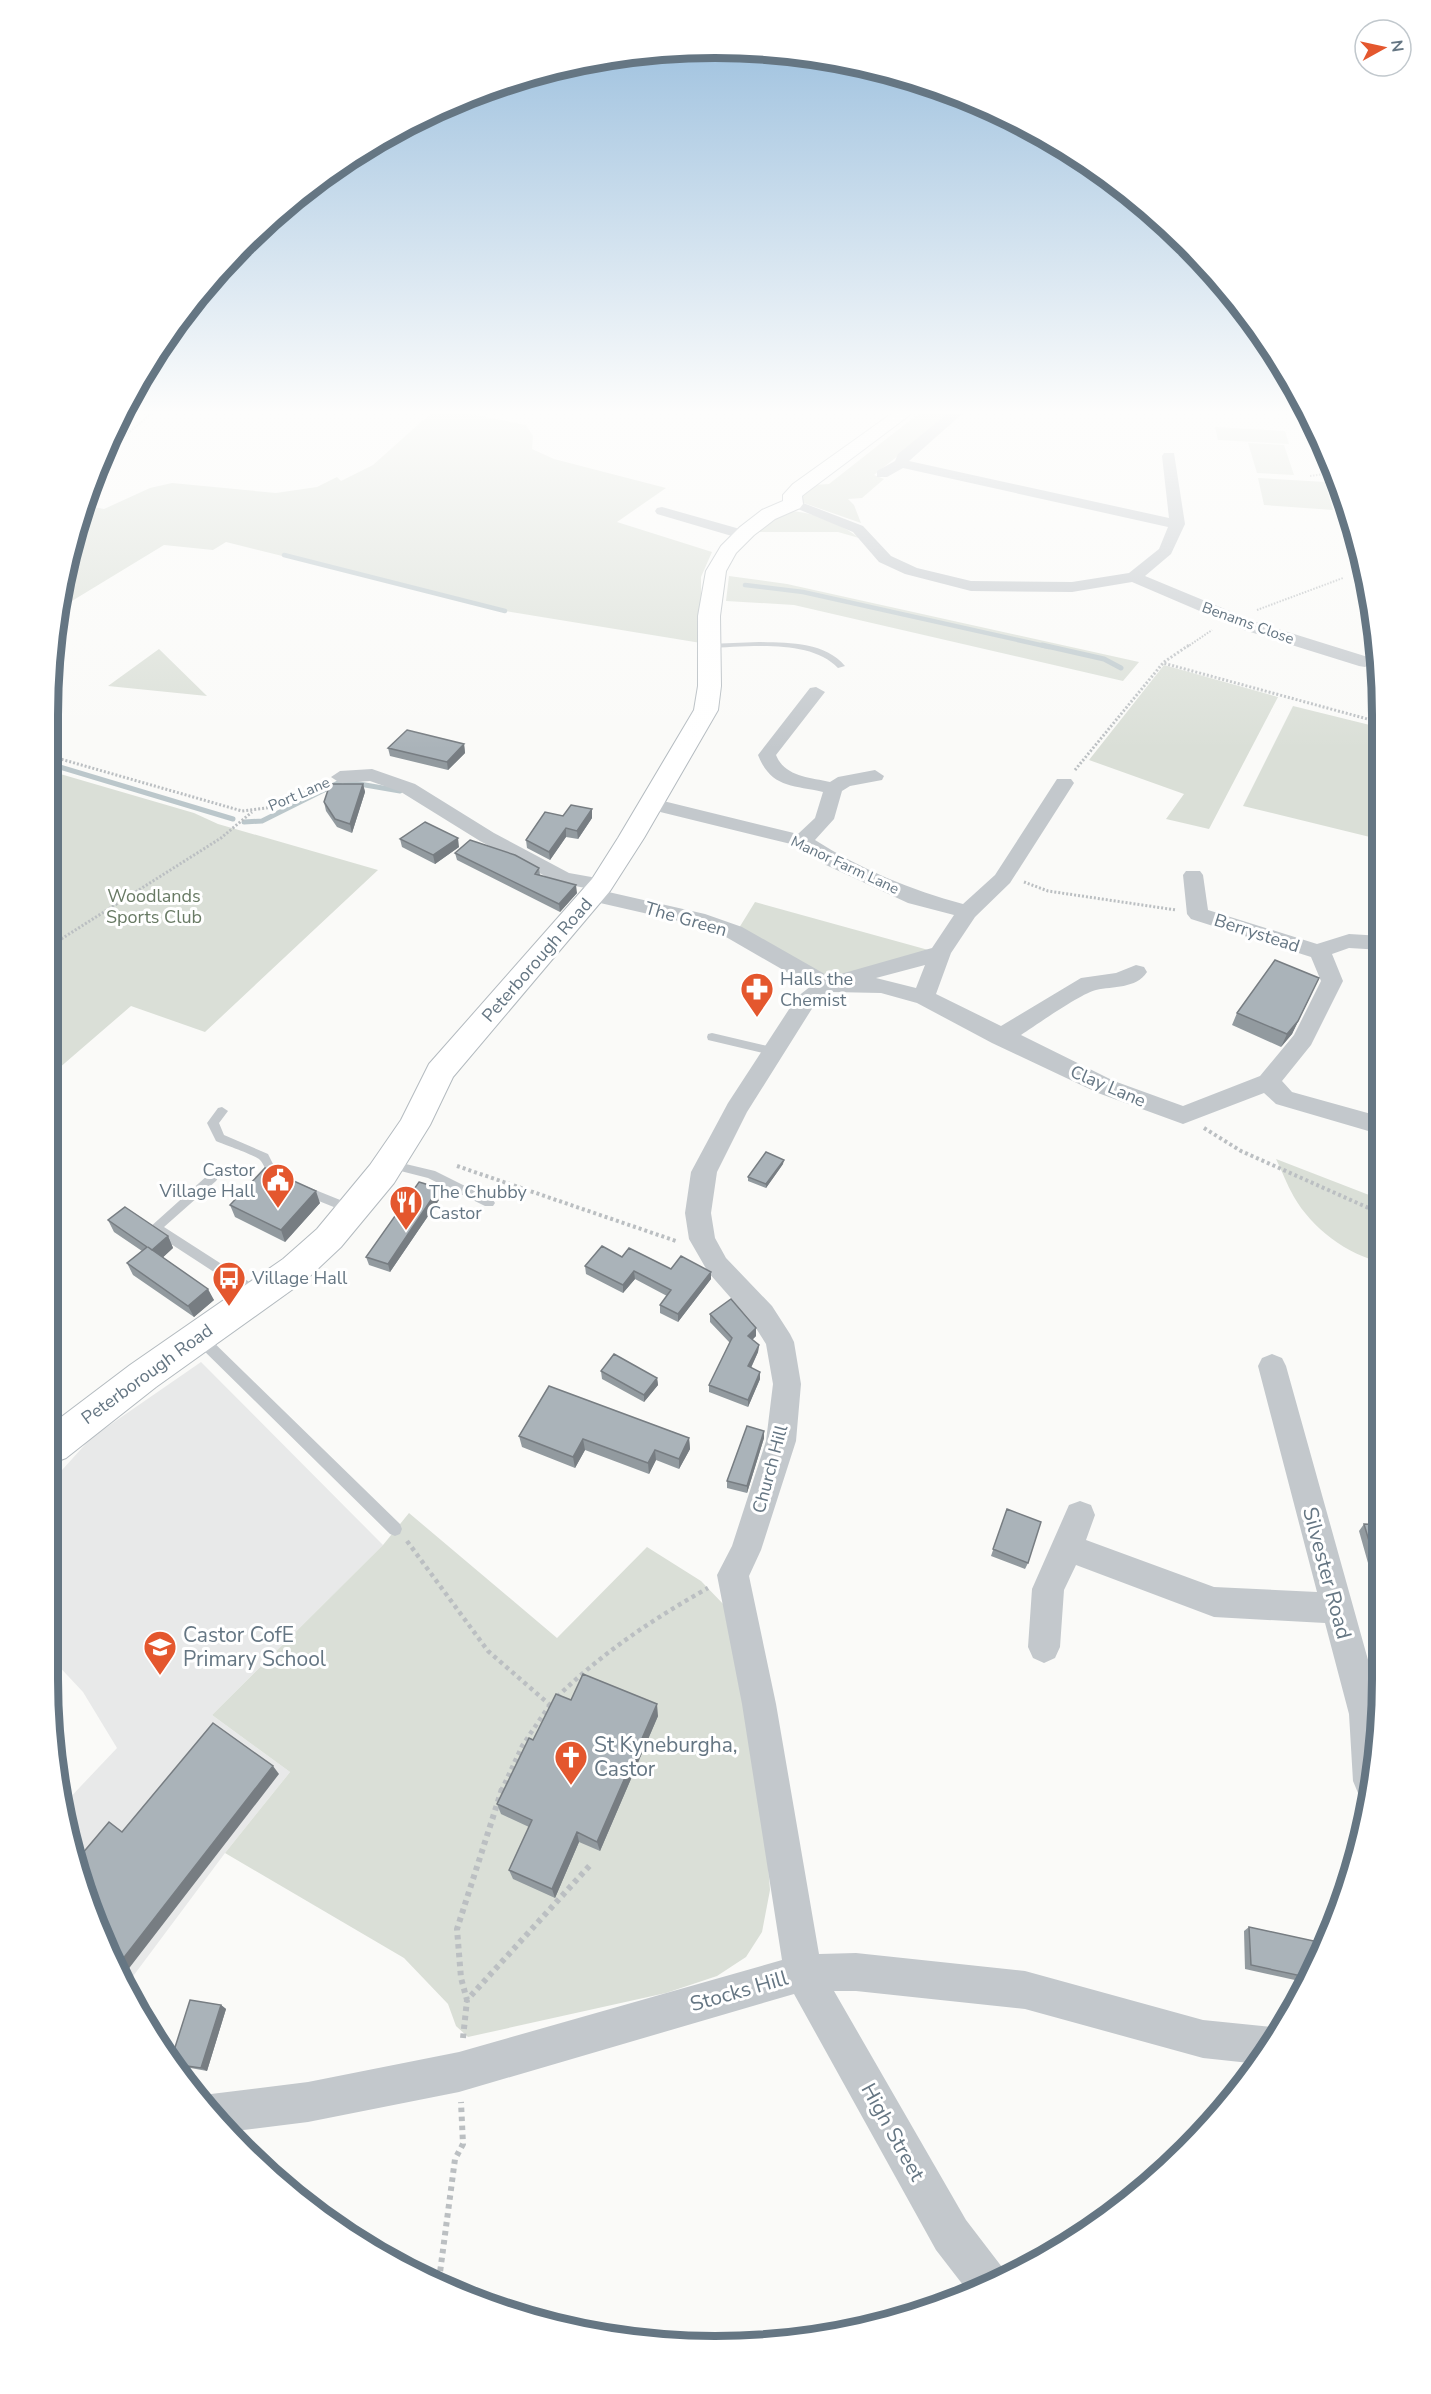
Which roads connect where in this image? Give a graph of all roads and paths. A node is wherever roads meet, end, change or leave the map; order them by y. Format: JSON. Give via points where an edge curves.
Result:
{"nodes":[{"id":1,"x":714,"y":526,"type":"edge"},
{"id":2,"x":753,"y":526,"type":"edge"},
{"id":3,"x":849,"y":526,"type":"edge"},
{"id":4,"x":1176,"y":526,"type":"edge"},
{"id":5,"x":742,"y":534,"type":"junction"},
{"id":6,"x":1134,"y":577,"type":"junction"},
{"id":7,"x":708,"y":646,"type":"junction"},
{"id":8,"x":1365,"y":662,"type":"dead end"},
{"id":9,"x":841,"y":666,"type":"dead end"},
{"id":10,"x":816,"y":692,"type":"dead end"},
{"id":11,"x":1372,"y":720,"type":"edge"},
{"id":12,"x":58,"y":758,"type":"edge"},
{"id":13,"x":875,"y":776,"type":"dead end"},
{"id":14,"x":340,"y":777,"type":"joint"},
{"id":15,"x":1064,"y":783,"type":"joint"},
{"id":16,"x":833,"y":788,"type":"junction"},
{"id":17,"x":651,"y":804,"type":"junction"},
{"id":18,"x":252,"y":812,"type":"junction"},
{"id":19,"x":802,"y":841,"type":"junction"},
{"id":20,"x":1193,"y":875,"type":"dead end"},
{"id":21,"x":597,"y":890,"type":"junction"},
{"id":22,"x":967,"y":912,"type":"junction"},
{"id":23,"x":58,"y":942,"type":"edge"},
{"id":24,"x":1372,"y":942,"type":"edge"},
{"id":25,"x":1320,"y":952,"type":"junction"},
{"id":26,"x":940,"y":953,"type":"junction"},
{"id":27,"x":1136,"y":972,"type":"dead end"},
{"id":28,"x":827,"y":985,"type":"junction"},
{"id":29,"x":924,"y":997,"type":"junction"},
{"id":30,"x":712,"y":1037,"type":"dead end"},
{"id":31,"x":1000,"y":1037,"type":"junction"},
{"id":32,"x":772,"y":1051,"type":"junction"},
{"id":33,"x":1268,"y":1082,"type":"junction"},
{"id":34,"x":222,"y":1111,"type":"dead end"},
{"id":35,"x":1183,"y":1115,"type":"junction"},
{"id":36,"x":1372,"y":1123,"type":"edge"},
{"id":37,"x":445,"y":1162,"type":"dead end"},
{"id":38,"x":389,"y":1164,"type":"junction"},
{"id":39,"x":212,"y":1178,"type":"dead end"},
{"id":40,"x":489,"y":1203,"type":"dead end"},
{"id":41,"x":352,"y":1210,"type":"junction"},
{"id":42,"x":1372,"y":1210,"type":"edge"},
{"id":43,"x":676,"y":1241,"type":"dead end"},
{"id":44,"x":259,"y":1294,"type":"junction"},
{"id":45,"x":198,"y":1336,"type":"junction"},
{"id":46,"x":1272,"y":1366,"type":"dead end"},
{"id":47,"x":58,"y":1441,"type":"edge"},
{"id":48,"x":1080,"y":1515,"type":"dead end"},
{"id":49,"x":396,"y":1528,"type":"joint"},
{"id":50,"x":1068,"y":1548,"type":"junction"},
{"id":51,"x":733,"y":1575,"type":"junction"},
{"id":52,"x":1336,"y":1608,"type":"junction"},
{"id":53,"x":1044,"y":1647,"type":"dead end"},
{"id":54,"x":549,"y":1706,"type":"junction"},
{"id":55,"x":1368,"y":1751,"type":"edge"},
{"id":56,"x":592,"y":1863,"type":"edge"},
{"id":57,"x":803,"y":1973,"type":"junction"},
{"id":58,"x":467,"y":2000,"type":"junction"},
{"id":59,"x":1261,"y":2045,"type":"edge"},
{"id":60,"x":461,"y":2059,"type":"junction"},
{"id":61,"x":223,"y":2113,"type":"edge"},
{"id":62,"x":440,"y":2274,"type":"edge"},
{"id":63,"x":984,"y":2278,"type":"edge"}],
"edges":[{"from":1,"to":5,"type":"street"},
{"from":2,"to":5,"type":"street","name":"Peterborough Road"},
{"from":3,"to":6,"type":"street","via":[[858,529],[885,559],[911,571],[971,586],[1044,589]]},
{"from":4,"to":6,"type":"street","via":[[1166,551]]},
{"from":5,"to":7,"type":"street","name":"Peterborough Road","via":[[718,567],[709,597]]},
{"from":6,"to":8,"type":"street","name":"Benams Close","via":[[1250,626]]},
{"from":7,"to":9,"type":"lane","via":[[807,646],[832,655]]},
{"from":7,"to":17,"type":"street","name":"Peterborough Road","via":[[706,711]]},
{"from":10,"to":16,"type":"street","via":[[767,754],[772,770],[789,779]]},
{"from":11,"to":15,"type":"path","via":[[1163,663]]},
{"from":12,"to":18,"type":"path","name":"Port Lane"},
{"from":13,"to":16,"type":"street","via":[[845,781]]},
{"from":14,"to":18,"type":"path","name":"Port Lane"},
{"from":14,"to":21,"type":"street","name":"Port Lane","via":[[372,775],[408,788],[487,837],[563,878]]},
{"from":15,"to":22,"type":"street","via":[[1003,879]]},
{"from":16,"to":19,"type":"street","via":[[822,825]]},
{"from":17,"to":19,"type":"street","name":"Manor Farm Lane"},
{"from":17,"to":21,"type":"street","name":"Peterborough Road"},
{"from":18,"to":23,"type":"path","via":[[221,838]]},
{"from":19,"to":22,"type":"street","name":"Manor Farm Lane","via":[[833,861],[915,898]]},
{"from":20,"to":25,"type":"street","name":"Berrystead","via":[[1198,914]]},
{"from":21,"to":28,"type":"street","name":"The Green","via":[[734,932]]},
{"from":21,"to":38,"type":"street","name":"Peterborough Road","via":[[440,1072]]},
{"from":22,"to":26,"type":"street"},
{"from":24,"to":25,"type":"street","name":"Berrystead","via":[[1354,939],[1331,944]]},
{"from":25,"to":33,"type":"street","name":"Berrystead","via":[[1332,981],[1303,1039]]},
{"from":26,"to":28,"type":"street"},
{"from":26,"to":29,"type":"street"},
{"from":27,"to":31,"type":"street","via":[[1120,980],[1089,982]]},
{"from":28,"to":29,"type":"street","name":"Clay Lane","via":[[880,986]]},
{"from":28,"to":32,"type":"street","name":"Church Hill","via":[[805,1002]]},
{"from":29,"to":31,"type":"street","name":"Clay Lane"},
{"from":30,"to":32,"type":"lane"},
{"from":31,"to":35,"type":"street","name":"Clay Lane","via":[[1106,1087]]},
{"from":32,"to":51,"type":"street","name":"Church Hill","via":[[704,1172],[698,1213],[702,1239],[717,1264],[762,1314],[780,1342],[787,1384],[781,1441],[746,1550]]},
{"from":33,"to":35,"type":"street"},
{"from":33,"to":36,"type":"street","via":[[1284,1098]]},
{"from":34,"to":41,"type":"lane","via":[[213,1123],[220,1138],[264,1158],[278,1178]]},
{"from":35,"to":42,"type":"path","via":[[1241,1151]]},
{"from":37,"to":43,"type":"path"},
{"from":38,"to":40,"type":"lane","via":[[431,1174]]},
{"from":38,"to":41,"type":"street","name":"Peterborough Road"},
{"from":39,"to":44,"type":"lane","via":[[155,1228]]},
{"from":41,"to":44,"type":"street","name":"Peterborough Road","via":[[295,1269]]},
{"from":44,"to":45,"type":"street","name":"Peterborough Road"},
{"from":45,"to":47,"type":"street","name":"Peterborough Road"},
{"from":45,"to":49,"type":"lane"},
{"from":46,"to":52,"type":"street","name":"Silvester Road"},
{"from":48,"to":50,"type":"street"},
{"from":49,"to":54,"type":"path","via":[[488,1651]]},
{"from":50,"to":52,"type":"street","via":[[1214,1602]]},
{"from":50,"to":53,"type":"street","via":[[1048,1589]]},
{"from":51,"to":54,"type":"path","via":[[606,1650]]},
{"from":51,"to":57,"type":"street","via":[[759,1704]]},
{"from":52,"to":55,"type":"street","name":"Silvester Road","via":[[1366,1714]]},
{"from":54,"to":58,"type":"path","via":[[522,1746],[496,1802],[460,1920],[461,1978]]},
{"from":56,"to":58,"type":"path"},
{"from":57,"to":59,"type":"street","name":"Stocks Hill","via":[[856,1972],[1025,1990],[1203,2039]]},
{"from":57,"to":60,"type":"street","name":"Stocks Hill"},
{"from":57,"to":63,"type":"street","name":"High Street","via":[[951,2235]]},
{"from":58,"to":60,"type":"path"},
{"from":60,"to":61,"type":"street","name":"Stocks Hill","via":[[308,2102]]},
{"from":60,"to":62,"type":"path","via":[[463,2144],[455,2159]]}]}
